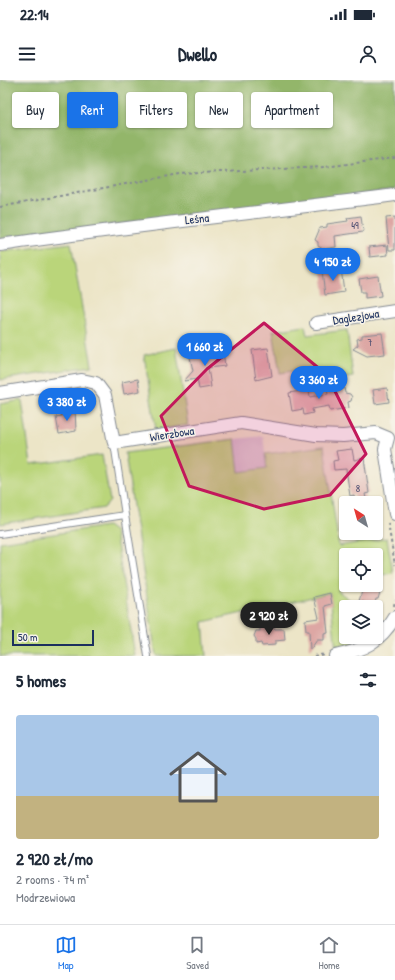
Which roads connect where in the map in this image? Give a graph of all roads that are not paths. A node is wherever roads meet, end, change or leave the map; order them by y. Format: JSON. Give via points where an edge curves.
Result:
{"nodes":[{"id":1,"x":395,"y":195,"type":"edge"},
{"id":2,"x":0,"y":245,"type":"edge"},
{"id":3,"x":395,"y":311,"type":"edge"},
{"id":4,"x":316,"y":323,"type":"dead end"},
{"id":5,"x":0,"y":394,"type":"edge"},
{"id":6,"x":391,"y":437,"type":"edge"},
{"id":7,"x":114,"y":443,"type":"junction"},
{"id":8,"x":125,"y":514,"type":"junction"},
{"id":9,"x":395,"y":514,"type":"edge"},
{"id":10,"x":0,"y":534,"type":"edge"},
{"id":11,"x":395,"y":617,"type":"edge"},
{"id":12,"x":148,"y":656,"type":"edge"},
{"id":13,"x":335,"y":656,"type":"edge"}],
"edges":[{"from":1,"to":2,"type":"street","name":"Leśna","via":[[102,230]]},
{"from":3,"to":4,"type":"street","name":"Daglezjowa"},
{"from":5,"to":7,"type":"street","via":[[82,380],[96,383],[105,395]]},
{"from":6,"to":7,"type":"street","name":"Wierzbowa","via":[[376,433],[316,435],[241,423]]},
{"from":6,"to":9,"type":"street","via":[[385,450]]},
{"from":7,"to":8,"type":"lane"},
{"from":8,"to":10,"type":"lane"},
{"from":8,"to":12,"type":"lane"},
{"from":11,"to":13,"type":"street","via":[[374,642]]}]}
